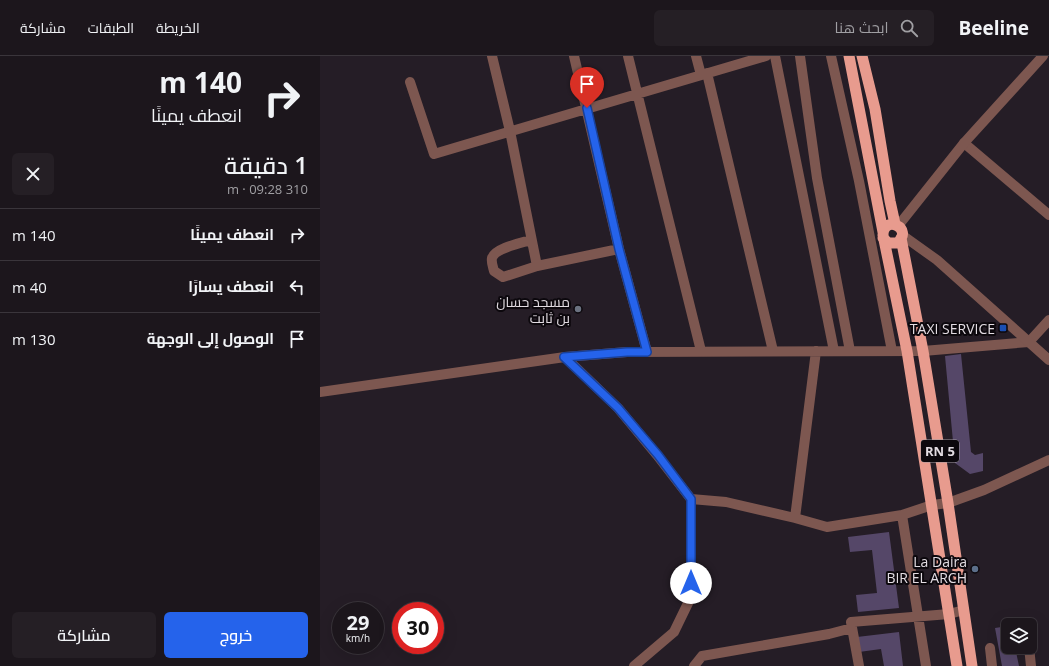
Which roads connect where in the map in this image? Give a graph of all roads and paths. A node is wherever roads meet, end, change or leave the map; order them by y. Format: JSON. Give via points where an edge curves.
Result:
{"nodes":[{"id":1,"x":492,"y":56,"type":"edge"},
{"id":2,"x":574,"y":56,"type":"edge"},
{"id":3,"x":628,"y":56,"type":"edge"},
{"id":4,"x":696,"y":56,"type":"edge"},
{"id":5,"x":766,"y":56,"type":"edge"},
{"id":6,"x":775,"y":56,"type":"edge"},
{"id":7,"x":800,"y":56,"type":"edge"},
{"id":8,"x":831,"y":56,"type":"edge"},
{"id":9,"x":850,"y":56,"type":"edge"},
{"id":10,"x":862,"y":56,"type":"edge"},
{"id":11,"x":1043,"y":56,"type":"edge"},
{"id":12,"x":704,"y":74,"type":"junction"},
{"id":13,"x":410,"y":82,"type":"dead end"},
{"id":14,"x":637,"y":94,"type":"junction"},
{"id":15,"x":587,"y":108,"type":"junction"},
{"id":16,"x":510,"y":131,"type":"junction"},
{"id":17,"x":964,"y":143,"type":"junction"},
{"id":18,"x":1049,"y":215,"type":"edge"},
{"id":19,"x":899,"y":231,"type":"junction"},
{"id":20,"x":883,"y":235,"type":"junction"},
{"id":21,"x":532,"y":240,"type":"junction"},
{"id":22,"x":619,"y":249,"type":"junction"},
{"id":23,"x":537,"y":266,"type":"junction"},
{"id":24,"x":1049,"y":320,"type":"edge"},
{"id":25,"x":1029,"y":342,"type":"junction"},
{"id":26,"x":701,"y":351,"type":"junction"},
{"id":27,"x":774,"y":351,"type":"junction"},
{"id":28,"x":816,"y":351,"type":"junction"},
{"id":29,"x":834,"y":351,"type":"junction"},
{"id":30,"x":850,"y":351,"type":"junction"},
{"id":31,"x":892,"y":351,"type":"junction"},
{"id":32,"x":907,"y":351,"type":"junction"},
{"id":33,"x":923,"y":351,"type":"junction"},
{"id":34,"x":647,"y":352,"type":"junction"},
{"id":35,"x":564,"y":357,"type":"junction"},
{"id":36,"x":1049,"y":360,"type":"edge"},
{"id":37,"x":320,"y":392,"type":"edge"},
{"id":38,"x":1049,"y":460,"type":"edge"},
{"id":39,"x":691,"y":499,"type":"junction"},
{"id":40,"x":948,"y":502,"type":"junction"},
{"id":41,"x":932,"y":505,"type":"junction"},
{"id":42,"x":902,"y":515,"type":"junction"},
{"id":43,"x":794,"y":518,"type":"junction"},
{"id":44,"x":964,"y":610,"type":"junction"},
{"id":45,"x":949,"y":614,"type":"junction"},
{"id":46,"x":918,"y":615,"type":"junction"},
{"id":47,"x":852,"y":628,"type":"junction"},
{"id":48,"x":990,"y":648,"type":"dead end"},
{"id":49,"x":1030,"y":654,"type":"edge"},
{"id":50,"x":634,"y":666,"type":"edge"},
{"id":51,"x":694,"y":666,"type":"edge"},
{"id":52,"x":859,"y":666,"type":"edge"},
{"id":53,"x":926,"y":666,"type":"edge"},
{"id":54,"x":957,"y":666,"type":"edge"},
{"id":55,"x":972,"y":666,"type":"edge"},
{"id":56,"x":992,"y":666,"type":"edge"},
{"id":57,"x":1031,"y":666,"type":"edge"}],
"edges":[{"from":1,"to":16,"type":"street"},
{"from":2,"to":15,"type":"street"},
{"from":3,"to":14,"type":"street"},
{"from":4,"to":12,"type":"street"},
{"from":5,"to":12,"type":"street"},
{"from":6,"to":29,"type":"street"},
{"from":7,"to":30,"type":"street","via":[[817,178]]},
{"from":8,"to":31,"type":"street","via":[[859,181]]},
{"from":9,"to":20,"type":"highway"},
{"from":10,"to":19,"type":"highway","number":"RN 5","via":[[875,109],[890,201]]},
{"from":11,"to":17,"type":"street"},
{"from":12,"to":14,"type":"street"},
{"from":12,"to":27,"type":"street"},
{"from":13,"to":16,"type":"street","via":[[434,154]]},
{"from":14,"to":15,"type":"street"},
{"from":14,"to":26,"type":"street"},
{"from":15,"to":16,"type":"street"},
{"from":15,"to":22,"type":"street"},
{"from":16,"to":21,"type":"street"},
{"from":17,"to":18,"type":"street"},
{"from":17,"to":19,"type":"street"},
{"from":19,"to":20,"type":"highway","via":[[889,225],[884,229]]},
{"from":19,"to":20,"type":"highway","via":[[894,244],[888,242]]},
{"from":19,"to":25,"type":"street"},
{"from":19,"to":33,"type":"highway","number":"RN 5"},
{"from":20,"to":32,"type":"highway"},
{"from":21,"to":23,"type":"street"},
{"from":21,"to":23,"type":"street","via":[[499,250],[492,259],[492,264],[494,271],[503,276]]},
{"from":22,"to":23,"type":"street"},
{"from":22,"to":34,"type":"street"},
{"from":24,"to":25,"type":"street"},
{"from":25,"to":33,"type":"street"},
{"from":25,"to":36,"type":"street"},
{"from":26,"to":27,"type":"street"},
{"from":26,"to":34,"type":"street"},
{"from":27,"to":28,"type":"street"},
{"from":28,"to":29,"type":"street"},
{"from":28,"to":43,"type":"street"},
{"from":29,"to":30,"type":"street"},
{"from":30,"to":31,"type":"street"},
{"from":31,"to":32,"type":"street"},
{"from":32,"to":33,"type":"street"},
{"from":32,"to":41,"type":"highway"},
{"from":33,"to":40,"type":"highway","number":"RN 5"},
{"from":34,"to":35,"type":"street"},
{"from":35,"to":37,"type":"street"},
{"from":35,"to":39,"type":"street","via":[[618,408]]},
{"from":38,"to":40,"type":"street","via":[[984,490]]},
{"from":39,"to":43,"type":"street","via":[[726,502]]},
{"from":39,"to":50,"type":"street","via":[[691,598],[674,632]]},
{"from":40,"to":41,"type":"street"},
{"from":40,"to":44,"type":"highway","number":"RN 5"},
{"from":41,"to":42,"type":"street"},
{"from":41,"to":45,"type":"highway"},
{"from":42,"to":43,"type":"street","via":[[826,527]]},
{"from":42,"to":46,"type":"street"},
{"from":44,"to":45,"type":"street"},
{"from":44,"to":55,"type":"highway","number":"RN 5"},
{"from":45,"to":46,"type":"street"},
{"from":45,"to":54,"type":"highway"},
{"from":46,"to":47,"type":"street","via":[[851,622]]},
{"from":46,"to":53,"type":"street"},
{"from":47,"to":51,"type":"street","via":[[702,656]]},
{"from":47,"to":52,"type":"street"},
{"from":48,"to":56,"type":"street"},
{"from":49,"to":57,"type":"street"}]}
